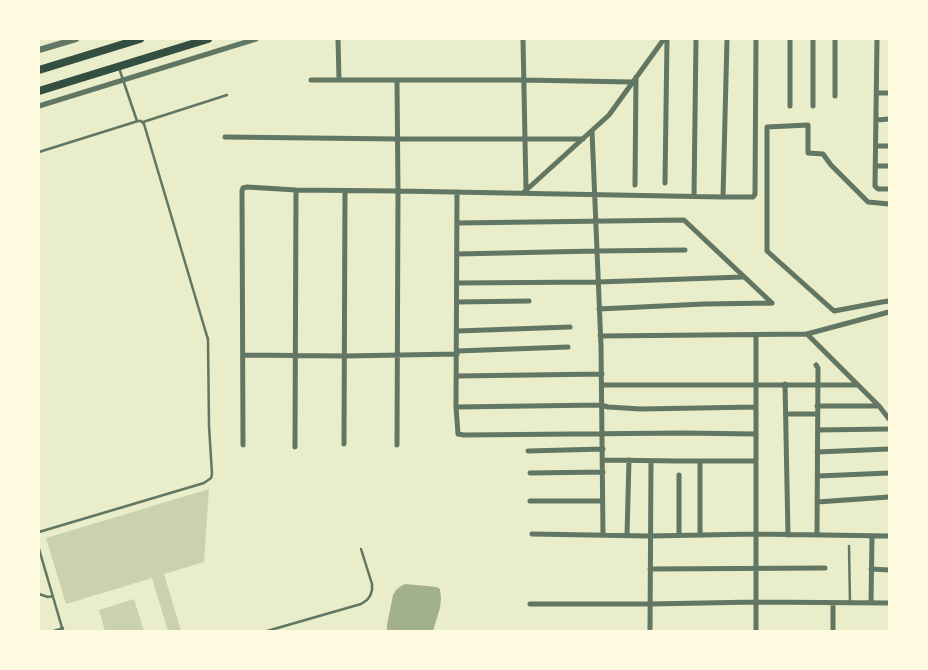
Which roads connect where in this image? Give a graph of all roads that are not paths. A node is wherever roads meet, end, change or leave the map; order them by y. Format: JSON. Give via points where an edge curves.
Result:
{"nodes":[{"id":1,"x":76,"y":39,"type":"edge"},
{"id":2,"x":140,"y":39,"type":"edge"},
{"id":3,"x":208,"y":39,"type":"edge"},
{"id":4,"x":256,"y":39,"type":"edge"},
{"id":5,"x":338,"y":39,"type":"edge"},
{"id":6,"x":523,"y":39,"type":"edge"},
{"id":7,"x":665,"y":39,"type":"edge"},
{"id":8,"x":696,"y":39,"type":"edge"},
{"id":9,"x":727,"y":39,"type":"edge"},
{"id":10,"x":756,"y":39,"type":"edge"},
{"id":11,"x":790,"y":39,"type":"edge"},
{"id":12,"x":813,"y":39,"type":"edge"},
{"id":13,"x":835,"y":39,"type":"edge"},
{"id":14,"x":877,"y":39,"type":"edge"},
{"id":15,"x":69,"y":40,"type":"edge"},
{"id":16,"x":39,"y":50,"type":"edge"},
{"id":17,"x":119,"y":67,"type":"junction"},
{"id":18,"x":39,"y":70,"type":"edge"},
{"id":19,"x":636,"y":76,"type":"junction"},
{"id":20,"x":124,"y":80,"type":"junction"},
{"id":21,"x":311,"y":80,"type":"dead end"},
{"id":22,"x":339,"y":80,"type":"junction"},
{"id":23,"x":397,"y":80,"type":"junction"},
{"id":24,"x":523,"y":80,"type":"junction"},
{"id":25,"x":632,"y":82,"type":"junction"},
{"id":26,"x":39,"y":91,"type":"edge"},
{"id":27,"x":877,"y":93,"type":"junction"},
{"id":28,"x":889,"y":93,"type":"edge"},
{"id":29,"x":227,"y":95,"type":"dead end"},
{"id":30,"x":835,"y":96,"type":"dead end"},
{"id":31,"x":39,"y":106,"type":"edge"},
{"id":32,"x":790,"y":106,"type":"dead end"},
{"id":33,"x":813,"y":106,"type":"dead end"},
{"id":34,"x":889,"y":119,"type":"edge"},
{"id":35,"x":876,"y":120,"type":"junction"},
{"id":36,"x":137,"y":121,"type":"junction"},
{"id":37,"x":143,"y":122,"type":"junction"},
{"id":38,"x":592,"y":131,"type":"junction"},
{"id":39,"x":225,"y":137,"type":"dead end"},
{"id":40,"x":398,"y":139,"type":"junction"},
{"id":41,"x":524,"y":139,"type":"junction"},
{"id":42,"x":583,"y":139,"type":"junction"},
{"id":43,"x":876,"y":146,"type":"junction"},
{"id":44,"x":889,"y":146,"type":"edge"},
{"id":45,"x":39,"y":152,"type":"edge"},
{"id":46,"x":876,"y":166,"type":"junction"},
{"id":47,"x":889,"y":166,"type":"edge"},
{"id":48,"x":665,"y":183,"type":"dead end"},
{"id":49,"x":635,"y":185,"type":"dead end"},
{"id":50,"x":889,"y":189,"type":"edge"},
{"id":51,"x":296,"y":190,"type":"junction"},
{"id":52,"x":398,"y":190,"type":"junction"},
{"id":53,"x":345,"y":191,"type":"junction"},
{"id":54,"x":457,"y":192,"type":"junction"},
{"id":55,"x":524,"y":192,"type":"junction"},
{"id":56,"x":594,"y":194,"type":"junction"},
{"id":57,"x":694,"y":196,"type":"junction"},
{"id":58,"x":723,"y":197,"type":"junction"},
{"id":59,"x":889,"y":204,"type":"edge"},
{"id":60,"x":595,"y":222,"type":"junction"},
{"id":61,"x":457,"y":223,"type":"junction"},
{"id":62,"x":685,"y":250,"type":"dead end"},
{"id":63,"x":596,"y":251,"type":"junction"},
{"id":64,"x":457,"y":254,"type":"junction"},
{"id":65,"x":743,"y":277,"type":"junction"},
{"id":66,"x":598,"y":282,"type":"junction"},
{"id":67,"x":457,"y":283,"type":"junction"},
{"id":68,"x":529,"y":300,"type":"dead end"},
{"id":69,"x":889,"y":301,"type":"edge"},
{"id":70,"x":457,"y":302,"type":"junction"},
{"id":71,"x":599,"y":309,"type":"junction"},
{"id":72,"x":889,"y":312,"type":"edge"},
{"id":73,"x":570,"y":327,"type":"dead end"},
{"id":74,"x":457,"y":331,"type":"junction"},
{"id":75,"x":808,"y":334,"type":"junction"},
{"id":76,"x":756,"y":335,"type":"junction"},
{"id":77,"x":600,"y":336,"type":"junction"},
{"id":78,"x":568,"y":347,"type":"dead end"},
{"id":79,"x":457,"y":352,"type":"junction"},
{"id":80,"x":398,"y":354,"type":"junction"},
{"id":81,"x":244,"y":355,"type":"junction"},
{"id":82,"x":295,"y":355,"type":"junction"},
{"id":83,"x":345,"y":356,"type":"junction"},
{"id":84,"x":816,"y":365,"type":"dead end"},
{"id":85,"x":602,"y":374,"type":"junction"},
{"id":86,"x":456,"y":376,"type":"junction"},
{"id":87,"x":756,"y":384,"type":"junction"},
{"id":88,"x":785,"y":384,"type":"junction"},
{"id":89,"x":818,"y":384,"type":"junction"},
{"id":90,"x":602,"y":385,"type":"junction"},
{"id":91,"x":858,"y":385,"type":"junction"},
{"id":92,"x":602,"y":405,"type":"junction"},
{"id":93,"x":817,"y":406,"type":"junction"},
{"id":94,"x":879,"y":406,"type":"junction"},
{"id":95,"x":456,"y":407,"type":"junction"},
{"id":96,"x":756,"y":407,"type":"junction"},
{"id":97,"x":786,"y":414,"type":"junction"},
{"id":98,"x":817,"y":414,"type":"junction"},
{"id":99,"x":889,"y":419,"type":"edge"},
{"id":100,"x":889,"y":429,"type":"edge"},
{"id":101,"x":818,"y":430,"type":"junction"},
{"id":102,"x":602,"y":434,"type":"junction"},
{"id":103,"x":756,"y":434,"type":"junction"},
{"id":104,"x":344,"y":444,"type":"dead end"},
{"id":105,"x":243,"y":445,"type":"dead end"},
{"id":106,"x":397,"y":445,"type":"dead end"},
{"id":107,"x":295,"y":447,"type":"dead end"},
{"id":108,"x":603,"y":449,"type":"junction"},
{"id":109,"x":889,"y":449,"type":"edge"},
{"id":110,"x":528,"y":451,"type":"dead end"},
{"id":111,"x":817,"y":452,"type":"junction"},
{"id":112,"x":603,"y":460,"type":"junction"},
{"id":113,"x":628,"y":460,"type":"junction"},
{"id":114,"x":650,"y":461,"type":"junction"},
{"id":115,"x":700,"y":461,"type":"junction"},
{"id":116,"x":756,"y":461,"type":"junction"},
{"id":117,"x":603,"y":472,"type":"junction"},
{"id":118,"x":530,"y":473,"type":"dead end"},
{"id":119,"x":889,"y":473,"type":"edge"},
{"id":120,"x":679,"y":475,"type":"dead end"},
{"id":121,"x":818,"y":476,"type":"junction"},
{"id":122,"x":889,"y":497,"type":"edge"},
{"id":123,"x":530,"y":501,"type":"dead end"},
{"id":124,"x":602,"y":501,"type":"junction"},
{"id":125,"x":817,"y":502,"type":"junction"},
{"id":126,"x":39,"y":532,"type":"edge"},
{"id":127,"x":532,"y":534,"type":"dead end"},
{"id":128,"x":756,"y":534,"type":"junction"},
{"id":129,"x":603,"y":535,"type":"junction"},
{"id":130,"x":627,"y":535,"type":"junction"},
{"id":131,"x":700,"y":535,"type":"junction"},
{"id":132,"x":788,"y":535,"type":"junction"},
{"id":133,"x":817,"y":535,"type":"junction"},
{"id":134,"x":650,"y":536,"type":"junction"},
{"id":135,"x":679,"y":536,"type":"junction"},
{"id":136,"x":872,"y":536,"type":"junction"},
{"id":137,"x":889,"y":536,"type":"edge"},
{"id":138,"x":849,"y":546,"type":"dead end"},
{"id":139,"x":39,"y":549,"type":"edge"},
{"id":140,"x":361,"y":549,"type":"dead end"},
{"id":141,"x":825,"y":568,"type":"dead end"},
{"id":142,"x":650,"y":569,"type":"junction"},
{"id":143,"x":756,"y":569,"type":"junction"},
{"id":144,"x":871,"y":569,"type":"junction"},
{"id":145,"x":889,"y":570,"type":"edge"},
{"id":146,"x":39,"y":594,"type":"edge"},
{"id":147,"x":53,"y":596,"type":"junction"},
{"id":148,"x":756,"y":602,"type":"junction"},
{"id":149,"x":833,"y":603,"type":"junction"},
{"id":150,"x":850,"y":603,"type":"junction"},
{"id":151,"x":871,"y":603,"type":"junction"},
{"id":152,"x":889,"y":603,"type":"edge"},
{"id":153,"x":530,"y":604,"type":"dead end"},
{"id":154,"x":650,"y":604,"type":"junction"},
{"id":155,"x":63,"y":630,"type":"edge"},
{"id":156,"x":54,"y":631,"type":"edge"},
{"id":157,"x":267,"y":631,"type":"edge"},
{"id":158,"x":650,"y":631,"type":"edge"},
{"id":159,"x":756,"y":631,"type":"edge"},
{"id":160,"x":832,"y":631,"type":"edge"}],
"edges":[{"from":1,"to":15,"type":"street"},
{"from":2,"to":18,"type":"main road"},
{"from":3,"to":17,"type":"main road"},
{"from":4,"to":20,"type":"street"},
{"from":5,"to":22,"type":"street"},
{"from":6,"to":24,"type":"street"},
{"from":7,"to":19,"type":"street"},
{"from":7,"to":48,"type":"street"},
{"from":8,"to":57,"type":"street"},
{"from":9,"to":58,"type":"street"},
{"from":10,"to":58,"type":"street","via":[[755,195]]},
{"from":11,"to":32,"type":"street"},
{"from":12,"to":33,"type":"street"},
{"from":13,"to":30,"type":"street"},
{"from":14,"to":27,"type":"street"},
{"from":15,"to":16,"type":"street"},
{"from":17,"to":20,"type":"lane"},
{"from":17,"to":26,"type":"main road"},
{"from":19,"to":25,"type":"street"},
{"from":19,"to":49,"type":"street"},
{"from":20,"to":31,"type":"street"},
{"from":20,"to":36,"type":"lane"},
{"from":21,"to":22,"type":"street"},
{"from":22,"to":23,"type":"street"},
{"from":23,"to":24,"type":"street"},
{"from":23,"to":40,"type":"street"},
{"from":24,"to":25,"type":"street"},
{"from":24,"to":41,"type":"street"},
{"from":25,"to":38,"type":"street","via":[[609,115]]},
{"from":27,"to":28,"type":"street"},
{"from":27,"to":35,"type":"street"},
{"from":29,"to":37,"type":"lane"},
{"from":34,"to":35,"type":"street"},
{"from":35,"to":43,"type":"street"},
{"from":36,"to":37,"type":"lane"},
{"from":36,"to":45,"type":"lane"},
{"from":37,"to":126,"type":"lane","via":[[206,333],[211,478],[204,483]]},
{"from":38,"to":42,"type":"street"},
{"from":38,"to":56,"type":"street"},
{"from":39,"to":40,"type":"street"},
{"from":40,"to":41,"type":"street"},
{"from":40,"to":52,"type":"street"},
{"from":41,"to":42,"type":"street"},
{"from":41,"to":55,"type":"street"},
{"from":42,"to":55,"type":"street"},
{"from":43,"to":44,"type":"street"},
{"from":43,"to":46,"type":"street"},
{"from":46,"to":47,"type":"street"},
{"from":46,"to":50,"type":"street","via":[[876,188]]},
{"from":51,"to":53,"type":"street"},
{"from":51,"to":81,"type":"street","via":[[247,187],[242,191]]},
{"from":51,"to":82,"type":"street"},
{"from":52,"to":53,"type":"street"},
{"from":52,"to":54,"type":"street"},
{"from":52,"to":80,"type":"street"},
{"from":53,"to":83,"type":"street"},
{"from":54,"to":55,"type":"street"},
{"from":54,"to":61,"type":"street"},
{"from":55,"to":56,"type":"street"},
{"from":56,"to":57,"type":"street"},
{"from":56,"to":60,"type":"street"},
{"from":57,"to":58,"type":"street"},
{"from":59,"to":69,"type":"street","via":[[868,202],[822,154],[808,153],[808,125],[767,127],[767,251],[834,311]]},
{"from":60,"to":61,"type":"street"},
{"from":60,"to":63,"type":"street"},
{"from":60,"to":65,"type":"street","via":[[684,220]]},
{"from":61,"to":64,"type":"street"},
{"from":62,"to":63,"type":"street"},
{"from":63,"to":64,"type":"street"},
{"from":63,"to":66,"type":"street"},
{"from":64,"to":67,"type":"street"},
{"from":65,"to":66,"type":"street"},
{"from":65,"to":71,"type":"street","via":[[772,303]]},
{"from":66,"to":67,"type":"street"},
{"from":66,"to":71,"type":"street"},
{"from":67,"to":70,"type":"street"},
{"from":68,"to":70,"type":"street"},
{"from":70,"to":74,"type":"street"},
{"from":71,"to":77,"type":"street"},
{"from":72,"to":75,"type":"street"},
{"from":73,"to":74,"type":"street"},
{"from":74,"to":79,"type":"street"},
{"from":75,"to":76,"type":"street"},
{"from":75,"to":91,"type":"street"},
{"from":76,"to":77,"type":"street"},
{"from":76,"to":87,"type":"street"},
{"from":77,"to":85,"type":"street"},
{"from":78,"to":79,"type":"street"},
{"from":79,"to":80,"type":"street"},
{"from":79,"to":86,"type":"street"},
{"from":80,"to":83,"type":"street"},
{"from":80,"to":106,"type":"street"},
{"from":81,"to":82,"type":"street"},
{"from":81,"to":105,"type":"street"},
{"from":82,"to":83,"type":"street"},
{"from":82,"to":107,"type":"street"},
{"from":83,"to":104,"type":"street"},
{"from":84,"to":89,"type":"street"},
{"from":85,"to":86,"type":"street"},
{"from":85,"to":90,"type":"street"},
{"from":86,"to":95,"type":"street"},
{"from":87,"to":88,"type":"street"},
{"from":87,"to":90,"type":"street"},
{"from":87,"to":96,"type":"street"},
{"from":88,"to":89,"type":"street"},
{"from":88,"to":97,"type":"street"},
{"from":89,"to":91,"type":"street"},
{"from":89,"to":93,"type":"street"},
{"from":90,"to":92,"type":"street"},
{"from":91,"to":94,"type":"street"},
{"from":92,"to":95,"type":"street"},
{"from":92,"to":96,"type":"street","via":[[641,409]]},
{"from":92,"to":102,"type":"street"},
{"from":93,"to":94,"type":"street"},
{"from":93,"to":98,"type":"street"},
{"from":94,"to":99,"type":"street"},
{"from":95,"to":102,"type":"street","via":[[457,432],[460,435]]},
{"from":96,"to":103,"type":"street"},
{"from":97,"to":98,"type":"street"},
{"from":97,"to":132,"type":"street"},
{"from":98,"to":101,"type":"street"},
{"from":100,"to":101,"type":"street"},
{"from":101,"to":111,"type":"street"},
{"from":102,"to":103,"type":"street"},
{"from":102,"to":108,"type":"street"},
{"from":103,"to":116,"type":"street"},
{"from":108,"to":110,"type":"street"},
{"from":108,"to":112,"type":"street"},
{"from":109,"to":111,"type":"street"},
{"from":111,"to":121,"type":"street"},
{"from":112,"to":113,"type":"street"},
{"from":112,"to":117,"type":"street"},
{"from":113,"to":114,"type":"street"},
{"from":113,"to":130,"type":"street"},
{"from":114,"to":115,"type":"street"},
{"from":114,"to":134,"type":"street"},
{"from":115,"to":116,"type":"street"},
{"from":115,"to":131,"type":"street"},
{"from":116,"to":128,"type":"street"},
{"from":117,"to":118,"type":"street"},
{"from":117,"to":124,"type":"street"},
{"from":119,"to":121,"type":"street"},
{"from":120,"to":135,"type":"street"},
{"from":121,"to":125,"type":"street"},
{"from":122,"to":125,"type":"street"},
{"from":123,"to":124,"type":"street"},
{"from":124,"to":129,"type":"street"},
{"from":125,"to":133,"type":"street"},
{"from":127,"to":129,"type":"street"},
{"from":128,"to":131,"type":"street"},
{"from":128,"to":132,"type":"street"},
{"from":128,"to":143,"type":"street"},
{"from":129,"to":130,"type":"street"},
{"from":130,"to":134,"type":"street"},
{"from":131,"to":135,"type":"street"},
{"from":132,"to":133,"type":"street"},
{"from":133,"to":136,"type":"street"},
{"from":134,"to":135,"type":"street"},
{"from":134,"to":142,"type":"street"},
{"from":136,"to":137,"type":"street"},
{"from":136,"to":144,"type":"street"},
{"from":138,"to":150,"type":"lane"},
{"from":139,"to":147,"type":"lane"},
{"from":140,"to":157,"type":"lane","via":[[372,584],[367,600]]},
{"from":141,"to":143,"type":"street"},
{"from":142,"to":143,"type":"street"},
{"from":142,"to":154,"type":"street"},
{"from":143,"to":148,"type":"street"},
{"from":144,"to":145,"type":"street"},
{"from":144,"to":151,"type":"street"},
{"from":146,"to":147,"type":"lane"},
{"from":147,"to":155,"type":"lane"},
{"from":148,"to":149,"type":"street"},
{"from":148,"to":154,"type":"street"},
{"from":148,"to":159,"type":"street"},
{"from":149,"to":150,"type":"street"},
{"from":149,"to":160,"type":"street"},
{"from":150,"to":151,"type":"street"},
{"from":151,"to":152,"type":"street"},
{"from":153,"to":154,"type":"street"},
{"from":154,"to":158,"type":"street"},
{"from":155,"to":156,"type":"lane"}]}
